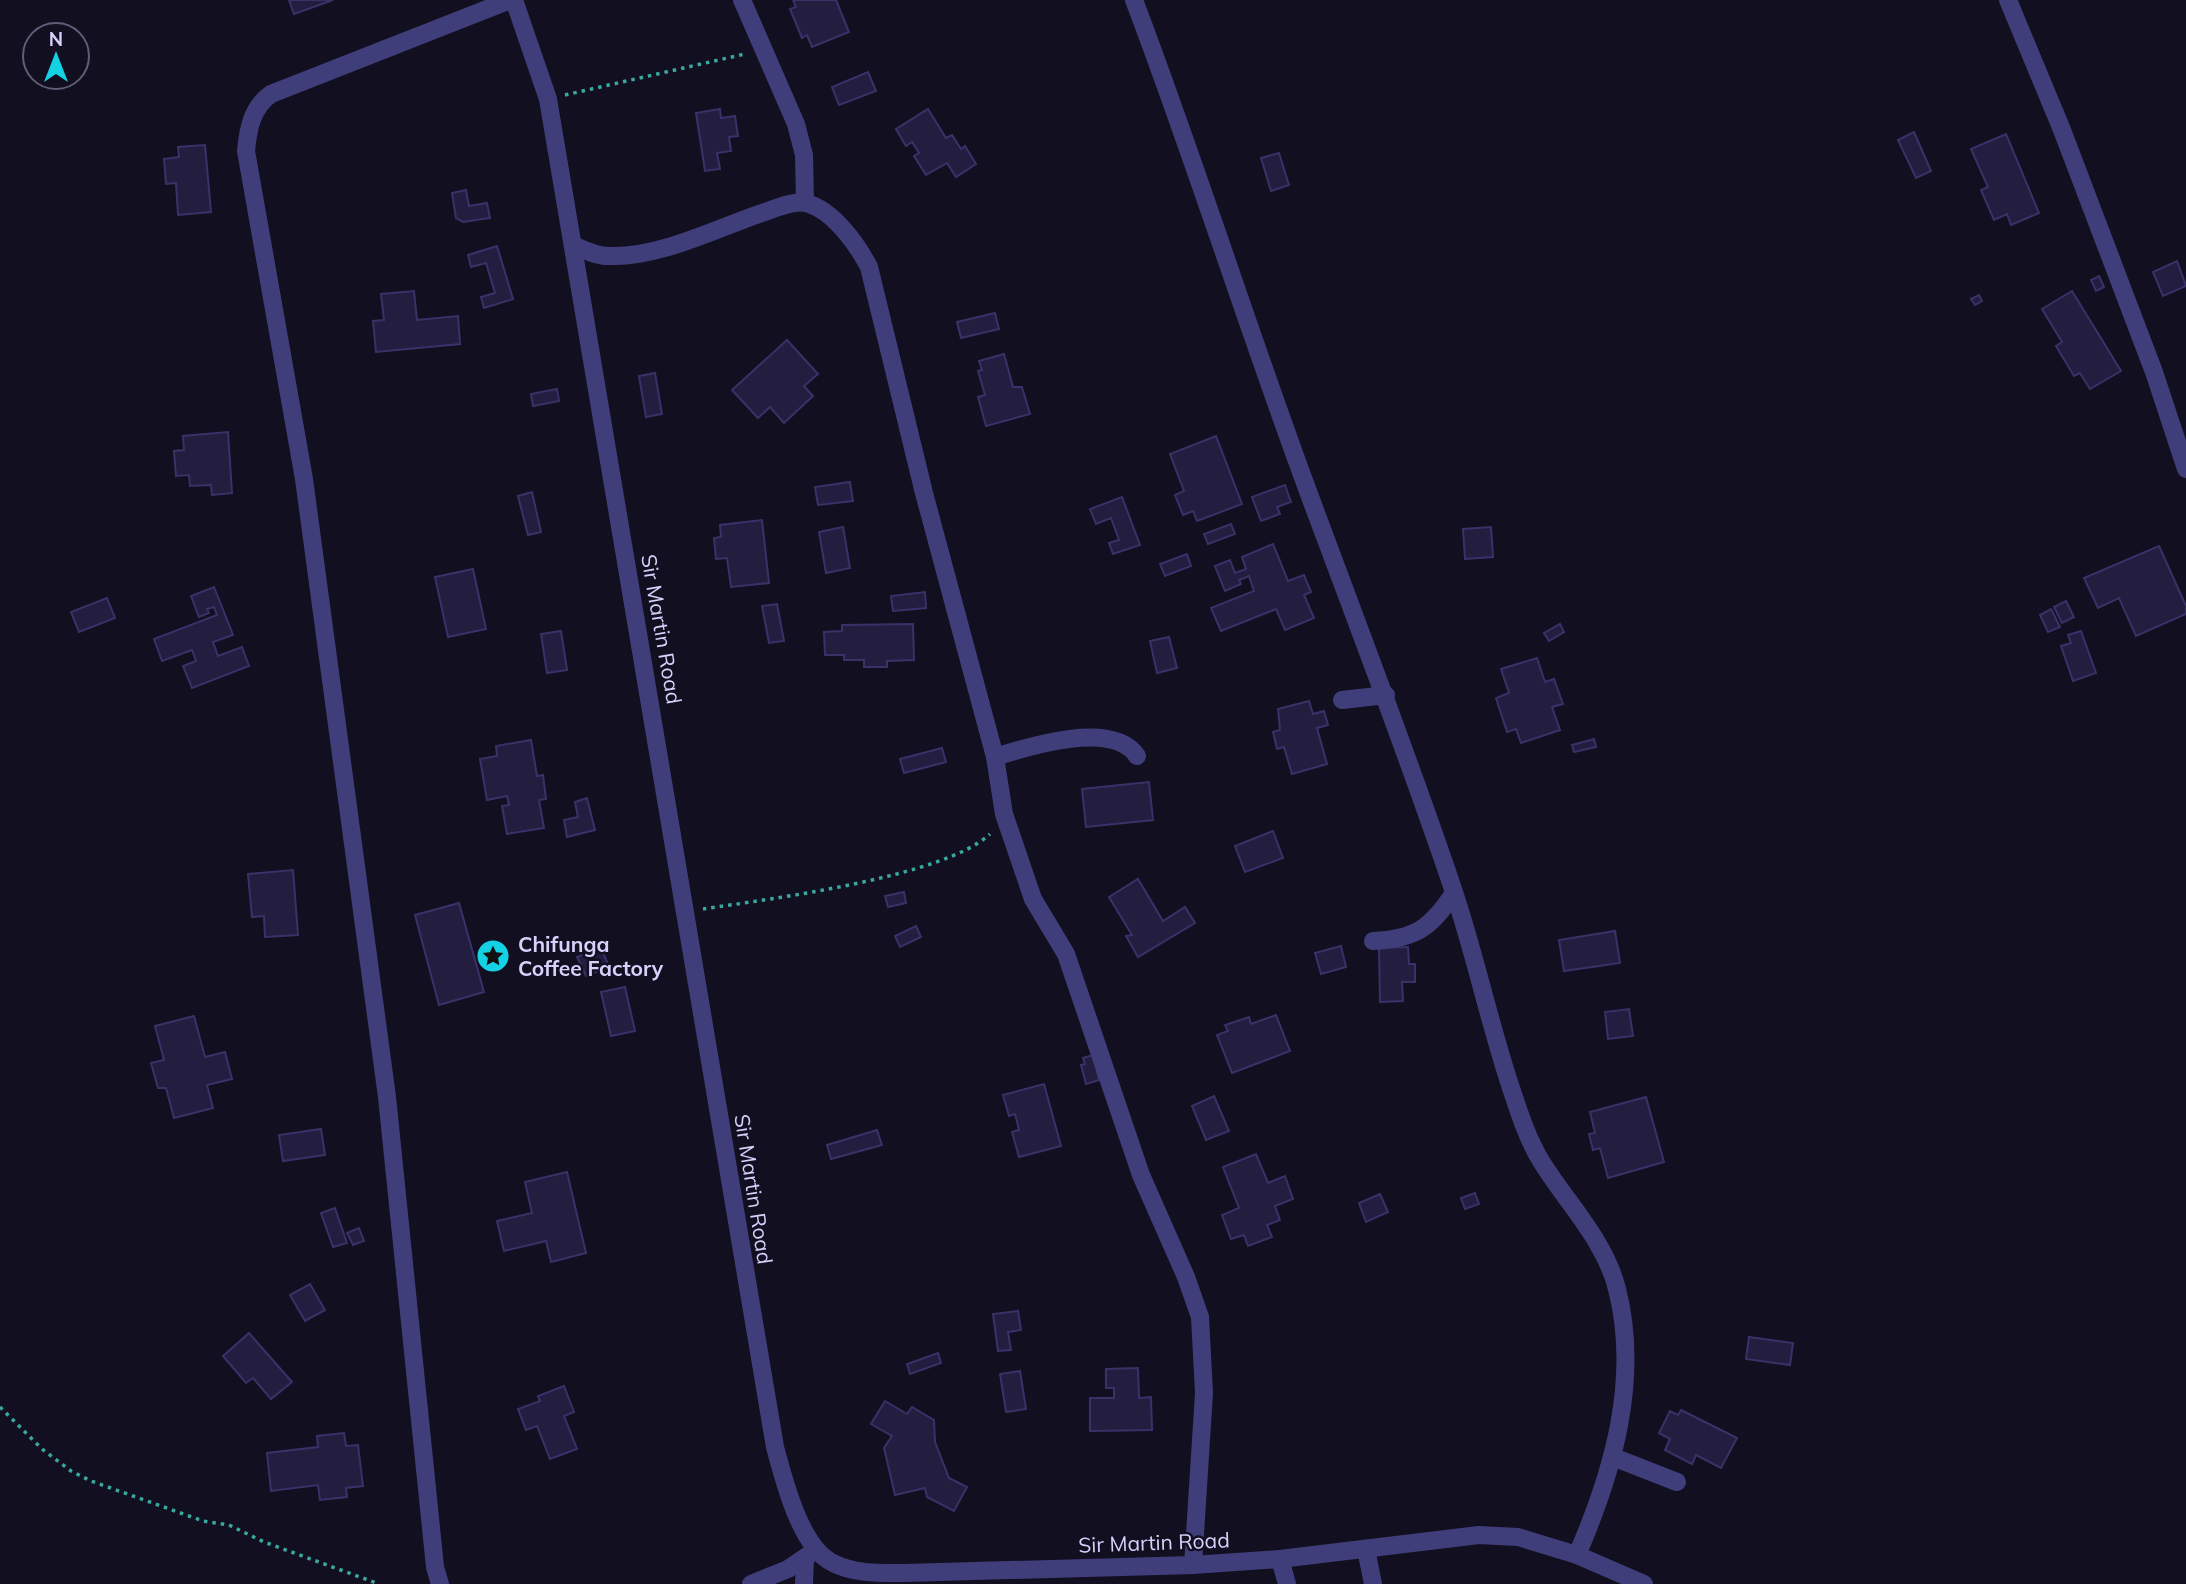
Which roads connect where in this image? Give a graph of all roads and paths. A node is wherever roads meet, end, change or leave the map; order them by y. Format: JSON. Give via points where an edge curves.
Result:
{"nodes":[{"id":1,"x":512,"y":0,"type":"edge"},
{"id":2,"x":742,"y":0,"type":"edge"},
{"id":3,"x":1134,"y":0,"type":"edge"},
{"id":4,"x":2008,"y":0,"type":"edge"},
{"id":5,"x":764,"y":49,"type":"junction"},
{"id":6,"x":548,"y":99,"type":"junction"},
{"id":7,"x":805,"y":203,"type":"junction"},
{"id":8,"x":573,"y":245,"type":"junction"},
{"id":9,"x":2186,"y":469,"type":"edge"},
{"id":10,"x":1386,"y":695,"type":"junction"},
{"id":11,"x":1342,"y":700,"type":"dead end"},
{"id":12,"x":1137,"y":756,"type":"dead end"},
{"id":13,"x":995,"y":757,"type":"junction"},
{"id":14,"x":1004,"y":814,"type":"junction"},
{"id":15,"x":1454,"y":893,"type":"junction"},
{"id":16,"x":687,"y":911,"type":"junction"},
{"id":17,"x":1373,"y":941,"type":"dead end"},
{"id":18,"x":0,"y":1407,"type":"edge"},
{"id":19,"x":1613,"y":1457,"type":"junction"},
{"id":20,"x":1677,"y":1482,"type":"dead end"},
{"id":21,"x":1366,"y":1549,"type":"junction"},
{"id":22,"x":811,"y":1554,"type":"junction"},
{"id":23,"x":1577,"y":1555,"type":"junction"},
{"id":24,"x":1280,"y":1559,"type":"junction"},
{"id":25,"x":1192,"y":1565,"type":"junction"},
{"id":26,"x":379,"y":1584,"type":"edge"},
{"id":27,"x":440,"y":1584,"type":"edge"},
{"id":28,"x":751,"y":1584,"type":"edge"},
{"id":29,"x":804,"y":1584,"type":"edge"},
{"id":30,"x":1287,"y":1584,"type":"edge"},
{"id":31,"x":1373,"y":1584,"type":"edge"},
{"id":32,"x":1644,"y":1584,"type":"edge"}],
"edges":[{"from":1,"to":6,"type":"street","name":"Sir Martin Road"},
{"from":1,"to":27,"type":"street","via":[[271,94],[249,125],[246,151],[311,531],[387,1097]]},
{"from":2,"to":5,"type":"street"},
{"from":3,"to":10,"type":"street","via":[[1308,492]]},
{"from":4,"to":9,"type":"street","via":[[2139,334]]},
{"from":5,"to":6,"type":"path"},
{"from":5,"to":7,"type":"street","via":[[801,142]]},
{"from":6,"to":8,"type":"street","name":"Sir Martin Road"},
{"from":7,"to":8,"type":"street","via":[[622,256],[606,256]]},
{"from":7,"to":13,"type":"street","via":[[827,215],[850,237],[869,267]]},
{"from":8,"to":16,"type":"street","name":"Sir Martin Road"},
{"from":10,"to":11,"type":"street"},
{"from":10,"to":15,"type":"street"},
{"from":12,"to":13,"type":"street","via":[[1129,745],[1108,738],[1045,742]]},
{"from":13,"to":14,"type":"street"},
{"from":14,"to":16,"type":"path","via":[[990,835],[954,857],[772,898]]},
{"from":14,"to":25,"type":"street","via":[[1037,907],[1066,954],[1132,1150],[1200,1317],[1204,1393]]},
{"from":15,"to":17,"type":"street","via":[[1438,917],[1403,939]]},
{"from":15,"to":19,"type":"street","via":[[1523,1123],[1539,1158],[1590,1230],[1616,1286],[1625,1386]]},
{"from":16,"to":22,"type":"street","name":"Sir Martin Road","via":[[775,1447]]},
{"from":18,"to":26,"type":"path","via":[[42,1449],[91,1481],[203,1521],[229,1525]]},
{"from":19,"to":20,"type":"street"},
{"from":19,"to":23,"type":"street"},
{"from":21,"to":23,"type":"street","name":"Sir Martin Road","via":[[1479,1535],[1518,1537]]},
{"from":21,"to":24,"type":"street","name":"Sir Martin Road"},
{"from":21,"to":31,"type":"street"},
{"from":22,"to":25,"type":"street","name":"Sir Martin Road","via":[[871,1573]]},
{"from":22,"to":28,"type":"street","via":[[789,1569]]},
{"from":22,"to":29,"type":"street"},
{"from":23,"to":32,"type":"street","name":"Sir Martin Road"},
{"from":24,"to":25,"type":"street","name":"Sir Martin Road"},
{"from":24,"to":30,"type":"street"}]}
